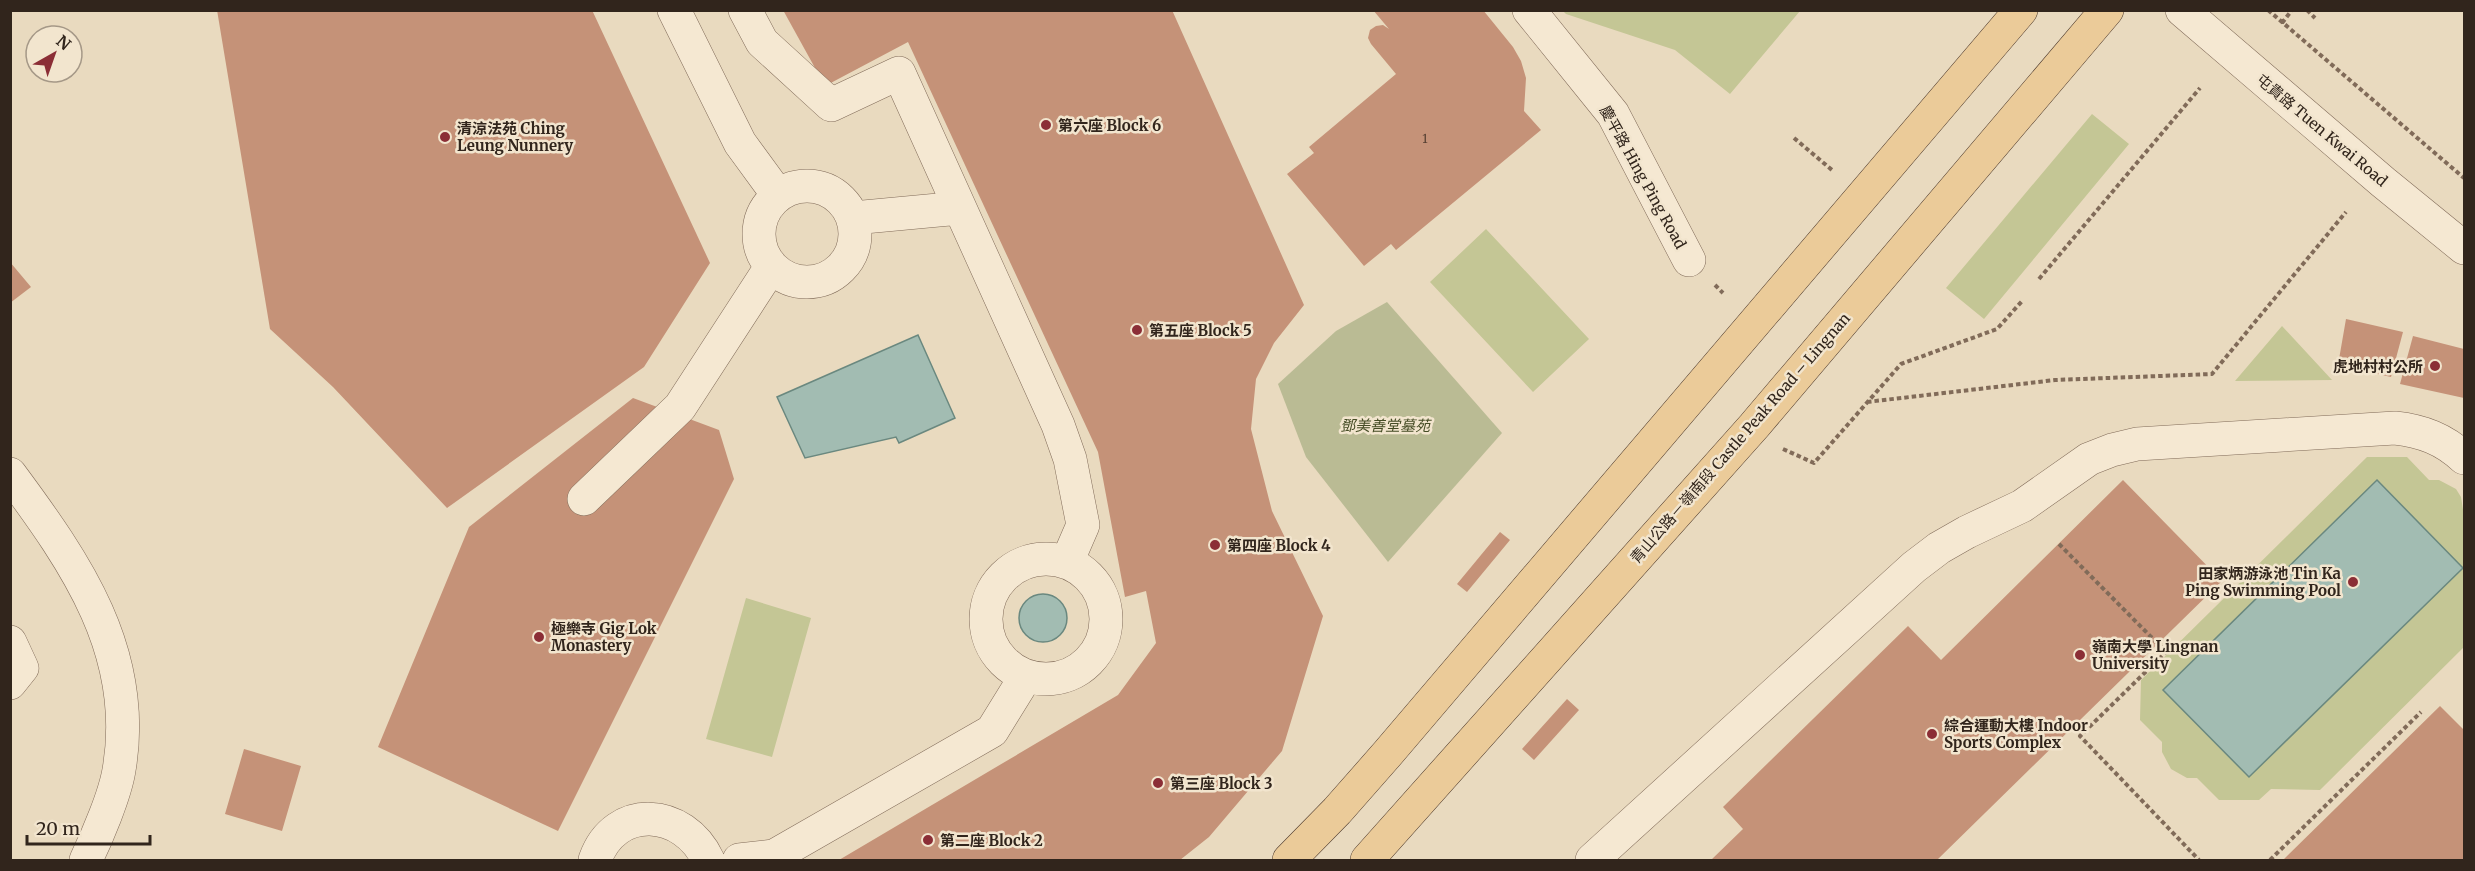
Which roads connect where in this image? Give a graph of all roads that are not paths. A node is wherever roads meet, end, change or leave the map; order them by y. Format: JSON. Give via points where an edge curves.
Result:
{"nodes":[{"id":1,"x":674,"y":10,"type":"edge"},
{"id":2,"x":745,"y":10,"type":"edge"},
{"id":3,"x":1529,"y":10,"type":"edge"},
{"id":4,"x":2021,"y":10,"type":"edge"},
{"id":5,"x":2107,"y":10,"type":"edge"},
{"id":6,"x":2182,"y":10,"type":"edge"},
{"id":7,"x":778,"y":195,"type":"junction"},
{"id":8,"x":960,"y":208,"type":"junction"},
{"id":9,"x":853,"y":218,"type":"junction"},
{"id":10,"x":2464,"y":248,"type":"edge"},
{"id":11,"x":1689,"y":260,"type":"dead end"},
{"id":12,"x":771,"y":267,"type":"junction"},
{"id":13,"x":2464,"y":458,"type":"edge"},
{"id":14,"x":10,"y":474,"type":"edge"},
{"id":15,"x":584,"y":499,"type":"dead end"},
{"id":16,"x":1067,"y":562,"type":"junction"},
{"id":17,"x":10,"y":642,"type":"edge"},
{"id":18,"x":1026,"y":676,"type":"junction"},
{"id":19,"x":10,"y":683,"type":"edge"},
{"id":20,"x":86,"y":861,"type":"edge"},
{"id":21,"x":595,"y":861,"type":"edge"},
{"id":22,"x":708,"y":861,"type":"edge"},
{"id":23,"x":739,"y":861,"type":"edge"},
{"id":24,"x":1289,"y":861,"type":"edge"},
{"id":25,"x":1367,"y":861,"type":"edge"},
{"id":26,"x":1592,"y":861,"type":"edge"}],
"edges":[{"from":1,"to":7,"type":"street","via":[[741,144]]},
{"from":2,"to":8,"type":"street","via":[[762,42],[831,105],[899,73]]},
{"from":3,"to":11,"type":"street","name":"慶平路 Hing Ping Road","via":[[1613,114]]},
{"from":4,"to":24,"type":"main road","via":[[1388,753]]},
{"from":5,"to":25,"type":"main road","name":"青山公路－嶺南段 Castle Peak Road – Lingnan","via":[[1754,426]]},
{"from":6,"to":10,"type":"street","name":"屯貴路 Tuen Kwai Road"},
{"from":7,"to":9,"type":"street","via":[[806,185],[820,188],[835,194]]},
{"from":7,"to":12,"type":"street","via":[[766,207],[760,222],[759,238]]},
{"from":8,"to":9,"type":"street"},
{"from":8,"to":16,"type":"street","via":[[1070,459],[1083,525]]},
{"from":9,"to":12,"type":"street","via":[[852,251],[845,265],[832,276],[800,281]]},
{"from":12,"to":15,"type":"street","via":[[680,407]]},
{"from":13,"to":26,"type":"street","via":[[2436,437],[2395,428],[2137,444],[2088,459],[2022,507],[1967,532],[1914,567]]},
{"from":14,"to":20,"type":"street","via":[[89,592],[119,679],[119,772]]},
{"from":16,"to":18,"type":"street","via":[[1085,573],[1098,589],[1105,609],[1105,629],[1098,649],[1085,665],[1067,675],[1047,679]]},
{"from":16,"to":18,"type":"street","via":[[1029,561],[1012,568],[998,581],[989,598],[988,636],[996,653],[1009,667]]},
{"from":17,"to":19,"type":"street","via":[[22,668]]},
{"from":18,"to":23,"type":"street","via":[[992,731],[774,856]]},
{"from":21,"to":22,"type":"street","via":[[605,842],[619,829],[636,821],[655,819],[690,833]]}]}
